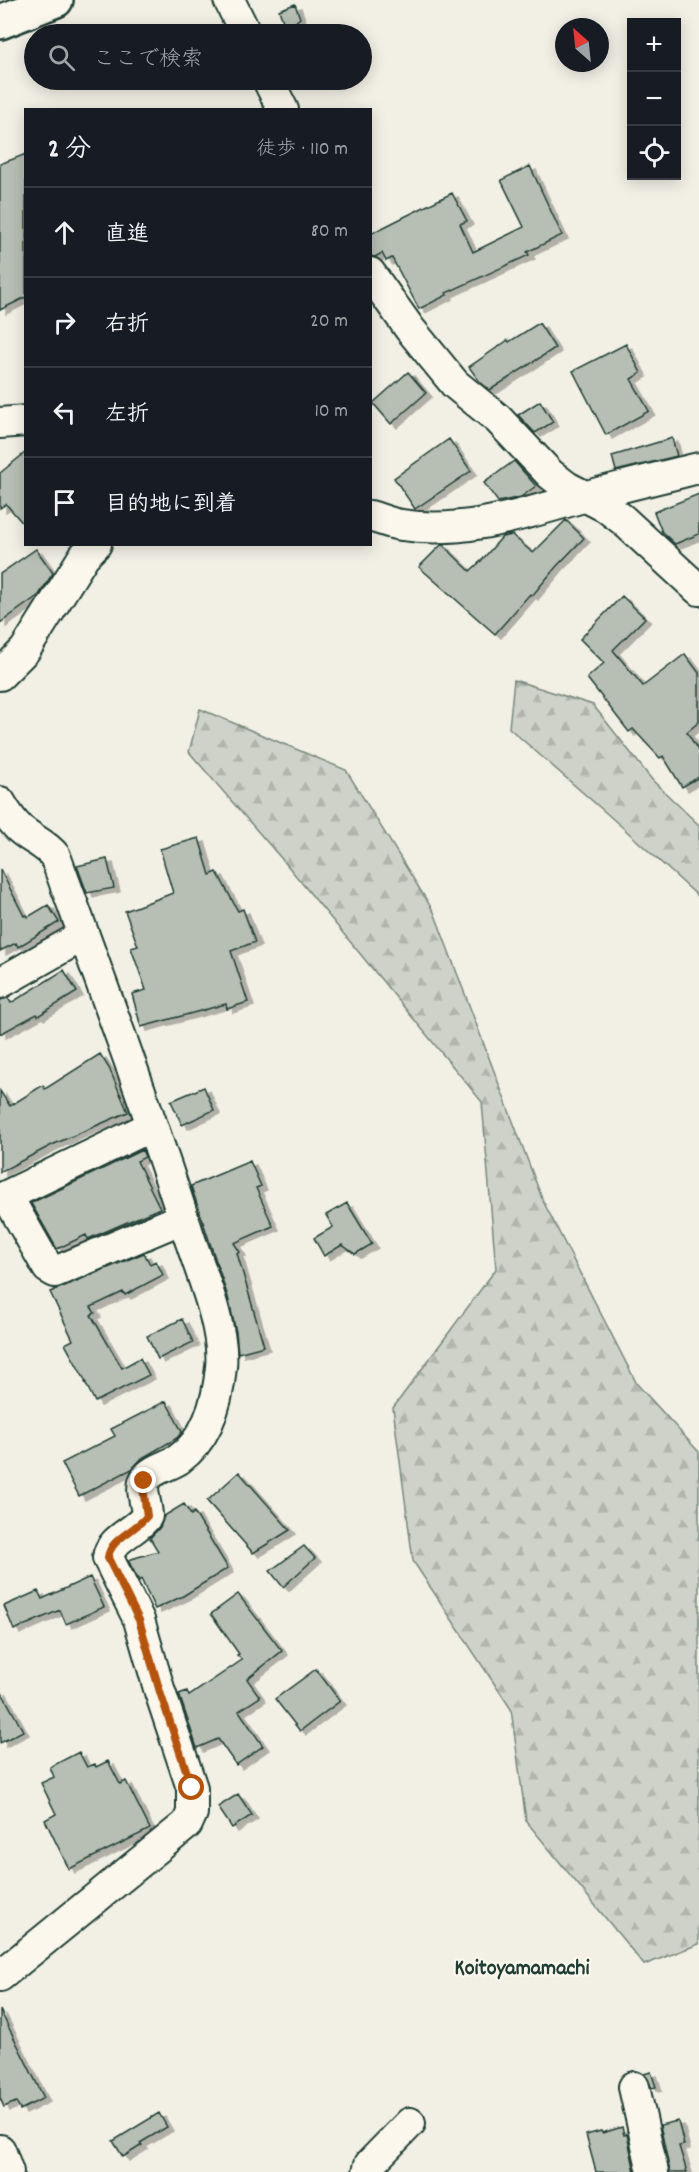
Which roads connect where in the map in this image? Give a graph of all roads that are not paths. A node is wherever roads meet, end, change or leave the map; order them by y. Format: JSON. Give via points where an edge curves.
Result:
{"nodes":[{"id":1,"x":229,"y":0,"type":"edge"},
{"id":2,"x":45,"y":2,"type":"edge"},
{"id":3,"x":0,"y":22,"type":"edge"},
{"id":4,"x":241,"y":24,"type":"edge"},
{"id":5,"x":273,"y":90,"type":"edge"},
{"id":6,"x":282,"y":108,"type":"edge"},
{"id":7,"x":372,"y":276,"type":"edge"},
{"id":8,"x":24,"y":421,"type":"edge"},
{"id":9,"x":0,"y":423,"type":"edge"},
{"id":10,"x":699,"y":468,"type":"edge"},
{"id":11,"x":587,"y":496,"type":"junction"},
{"id":12,"x":372,"y":517,"type":"edge"},
{"id":13,"x":94,"y":546,"type":"edge"},
{"id":14,"x":699,"y":590,"type":"edge"},
{"id":15,"x":0,"y":675,"type":"edge"},
{"id":16,"x":0,"y":802,"type":"edge"},
{"id":17,"x":84,"y":935,"type":"junction"},
{"id":18,"x":0,"y":983,"type":"edge"},
{"id":19,"x":152,"y":1126,"type":"junction"},
{"id":20,"x":4,"y":1197,"type":"edge"},
{"id":21,"x":183,"y":1218,"type":"junction"},
{"id":22,"x":0,"y":1976,"type":"edge"},
{"id":23,"x":634,"y":2087,"type":"dead end"},
{"id":24,"x":411,"y":2123,"type":"dead end"},
{"id":25,"x":0,"y":2150,"type":"edge"},
{"id":26,"x":8,"y":2172,"type":"edge"},
{"id":27,"x":368,"y":2172,"type":"edge"},
{"id":28,"x":653,"y":2172,"type":"edge"}],
"edges":[{"from":1,"to":4,"type":"street"},
{"from":2,"to":3,"type":"main road"},
{"from":5,"to":6,"type":"street"},
{"from":7,"to":11,"type":"street","via":[[455,384],[498,419],[550,474]]},
{"from":8,"to":9,"type":"street"},
{"from":10,"to":11,"type":"street"},
{"from":11,"to":12,"type":"street","via":[[490,522],[433,528],[400,525]]},
{"from":11,"to":14,"type":"street","via":[[623,520]]},
{"from":13,"to":15,"type":"street","via":[[25,651]]},
{"from":16,"to":17,"type":"street","via":[[21,830],[55,856]]},
{"from":17,"to":18,"type":"street"},
{"from":17,"to":19,"type":"street"},
{"from":19,"to":20,"type":"street"},
{"from":19,"to":21,"type":"street"},
{"from":20,"to":21,"type":"street","via":[[48,1268],[55,1272]]},
{"from":21,"to":22,"type":"street","via":[[218,1329],[222,1365],[217,1398],[194,1447],[148,1475],[143,1488],[147,1516],[114,1543],[108,1558],[139,1620],[192,1788],[192,1813],[187,1824]]},
{"from":23,"to":28,"type":"street"},
{"from":24,"to":27,"type":"street","via":[[370,2164]]},
{"from":25,"to":26,"type":"street"}]}
